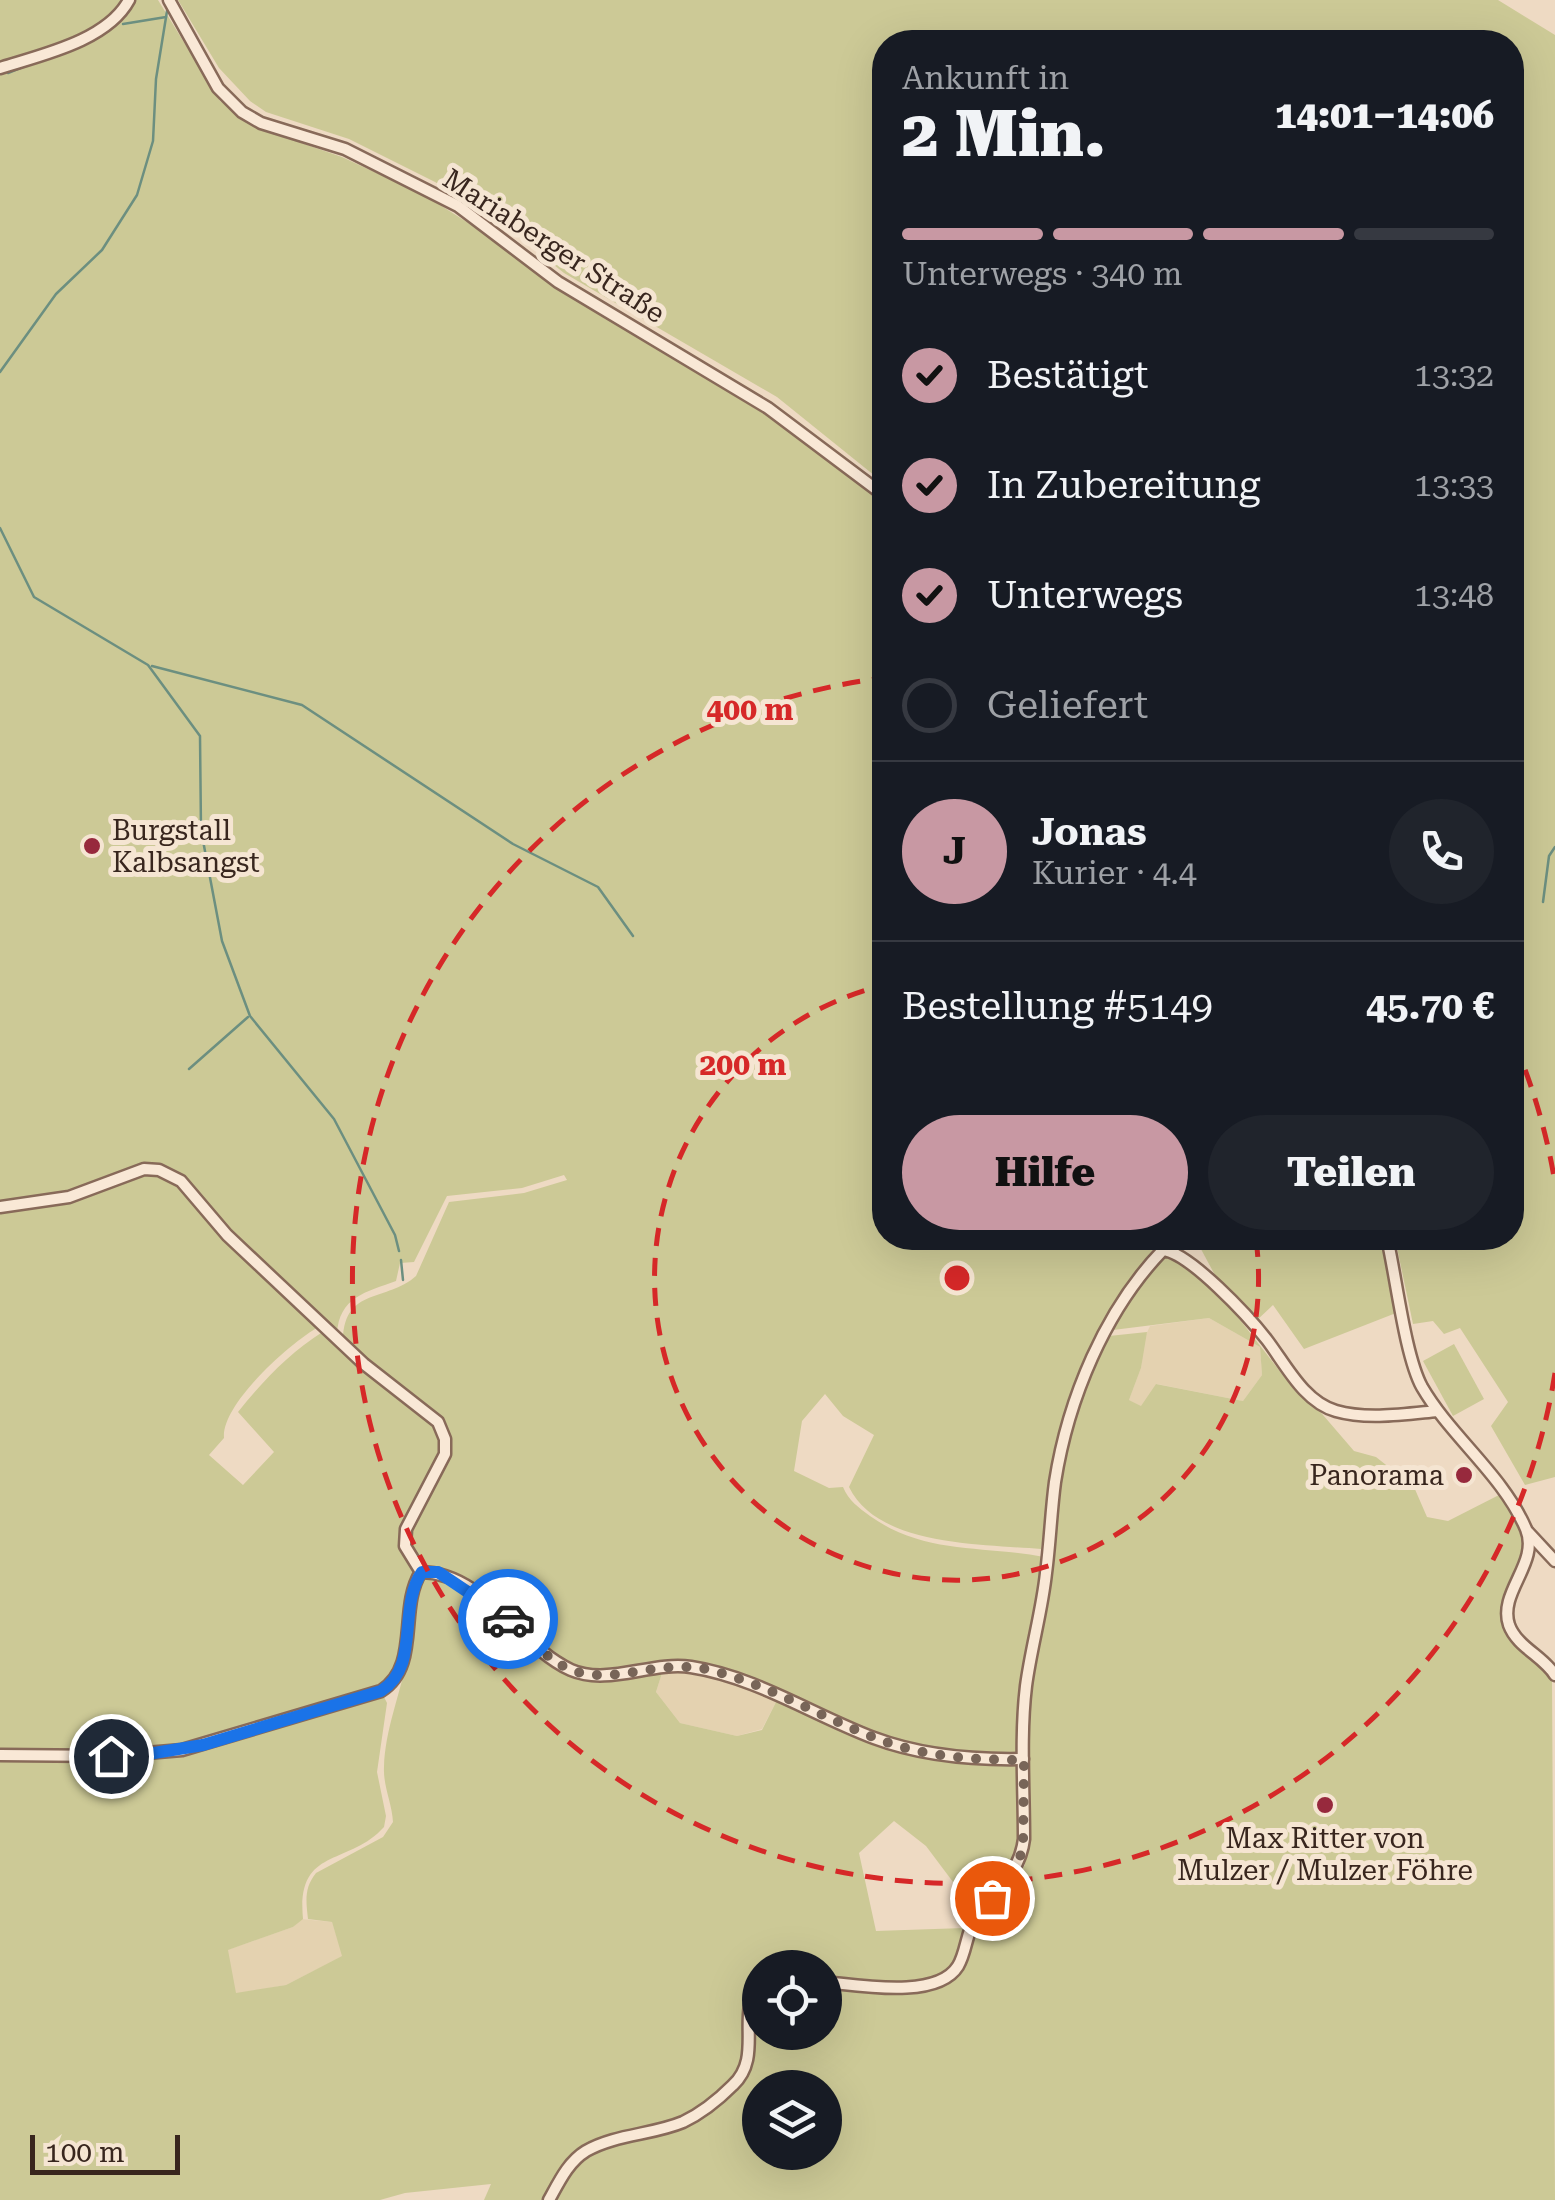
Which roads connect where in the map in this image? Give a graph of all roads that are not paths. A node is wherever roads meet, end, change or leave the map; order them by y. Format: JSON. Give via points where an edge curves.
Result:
{"nodes":[{"id":1,"x":129,"y":0,"type":"edge"},
{"id":2,"x":169,"y":0,"type":"edge"},
{"id":3,"x":0,"y":68,"type":"edge"},
{"id":4,"x":872,"y":486,"type":"edge"},
{"id":5,"x":0,"y":1206,"type":"edge"},
{"id":6,"x":1390,"y":1250,"type":"edge"},
{"id":7,"x":1437,"y":1411,"type":"junction"},
{"id":8,"x":1527,"y":1531,"type":"junction"},
{"id":9,"x":1555,"y":1561,"type":"edge"},
{"id":10,"x":422,"y":1572,"type":"junction"},
{"id":11,"x":1555,"y":1675,"type":"edge"},
{"id":12,"x":0,"y":1755,"type":"edge"},
{"id":13,"x":1024,"y":1761,"type":"junction"},
{"id":14,"x":842,"y":1983,"type":"edge"},
{"id":15,"x":750,"y":2050,"type":"edge"},
{"id":16,"x":549,"y":2200,"type":"edge"}],
"edges":[{"from":1,"to":3,"type":"street","via":[[90,35]]},
{"from":2,"to":4,"type":"street","name":"Mariaberger Straße","via":[[218,88],[242,112],[345,149],[458,206],[558,282],[768,408]]},
{"from":5,"to":10,"type":"street","via":[[69,1196],[144,1169],[181,1181],[228,1235],[373,1372],[438,1422],[445,1454],[406,1529],[412,1560]]},
{"from":6,"to":7,"type":"street","via":[[1410,1352]]},
{"from":7,"to":8,"type":"street"},
{"from":7,"to":13,"type":"street","via":[[1333,1411],[1299,1384],[1264,1336],[1190,1260],[1163,1250],[1113,1317],[1074,1408],[1056,1479],[1026,1688]]},
{"from":8,"to":9,"type":"street"},
{"from":8,"to":11,"type":"street","via":[[1528,1552],[1507,1620]]},
{"from":10,"to":12,"type":"street","via":[[413,1588],[401,1671],[381,1691],[182,1750]]},
{"from":10,"to":13,"type":"street","via":[[438,1572],[481,1598],[552,1659],[582,1674],[710,1670],[877,1739],[967,1760]]},
{"from":13,"to":14,"type":"street","via":[[1019,1862],[975,1918],[952,1973],[915,1987]]},
{"from":15,"to":16,"type":"street","via":[[737,2082],[708,2108],[584,2152]]}]}
